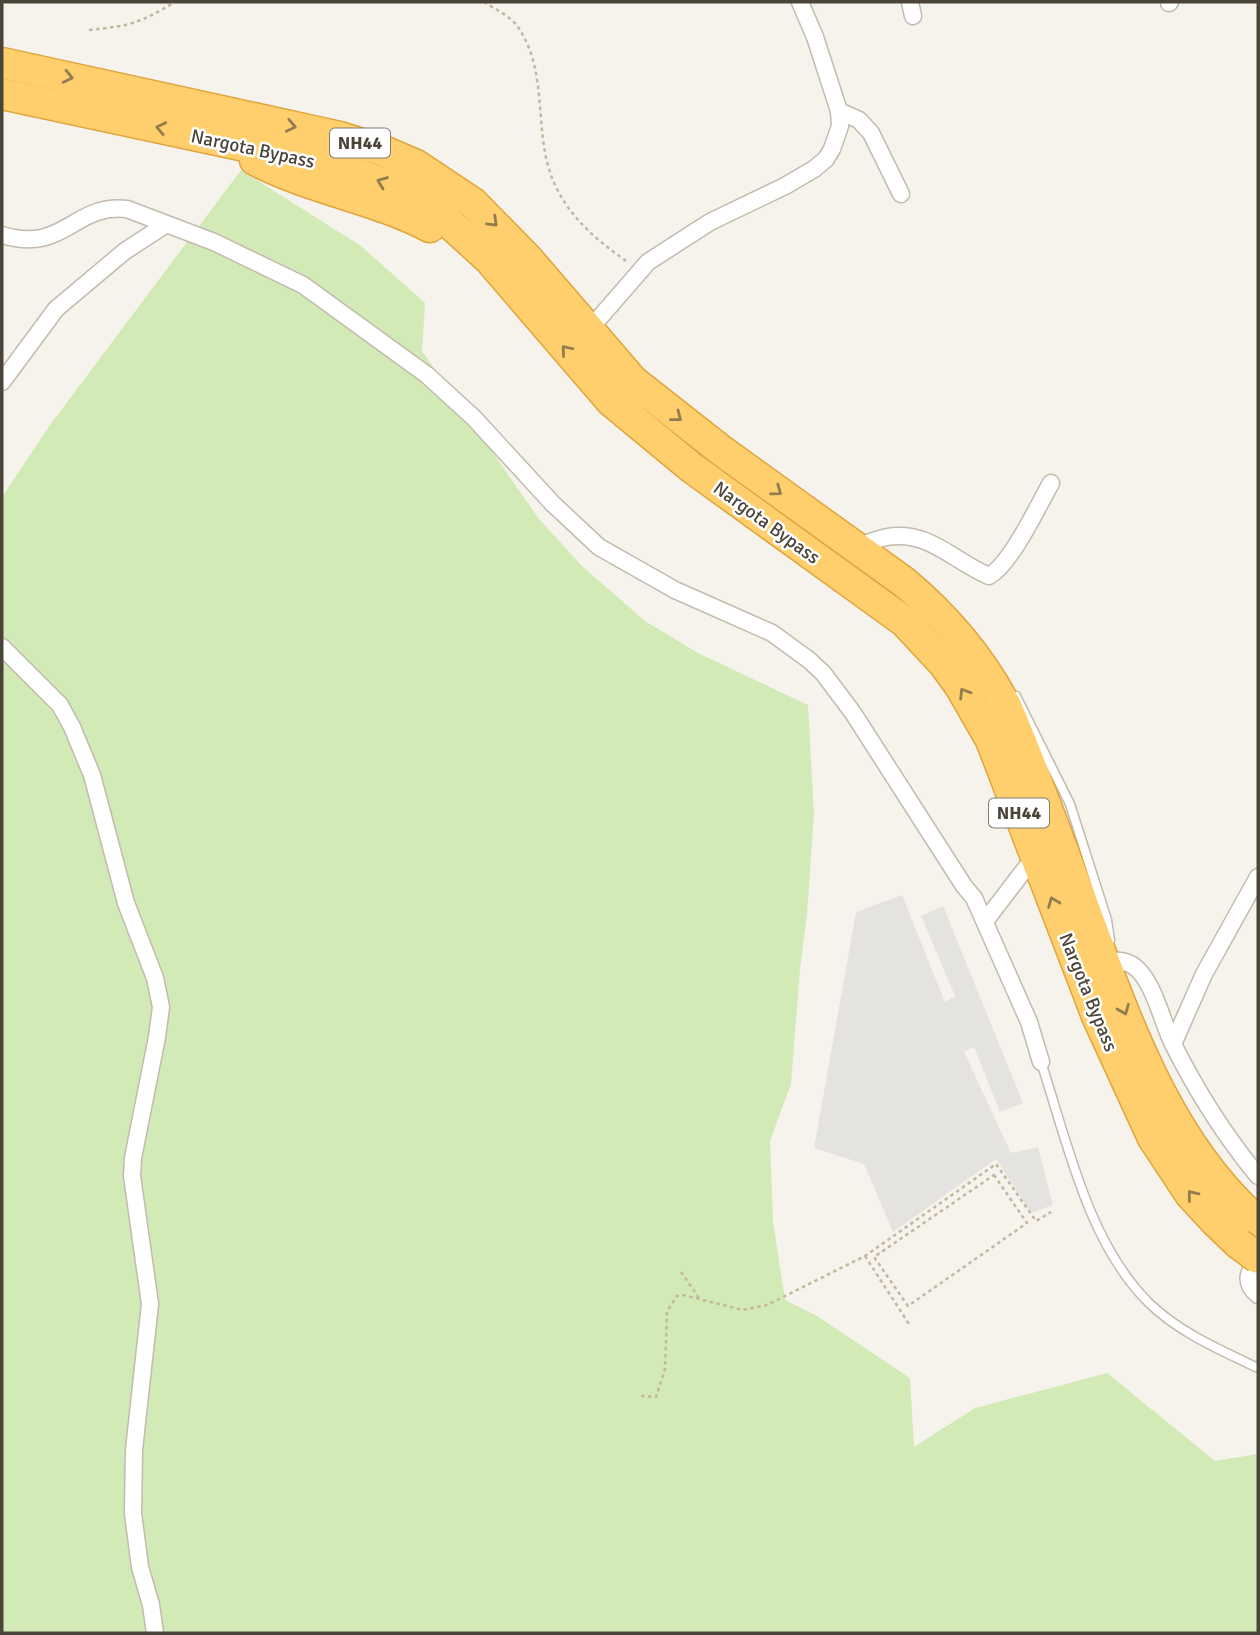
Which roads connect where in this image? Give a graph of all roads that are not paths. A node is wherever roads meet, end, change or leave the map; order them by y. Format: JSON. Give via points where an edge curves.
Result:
{"nodes":[{"id":1,"x":800,"y":2,"type":"edge"},
{"id":2,"x":2,"y":63,"type":"edge"},
{"id":3,"x":2,"y":93,"type":"edge"},
{"id":4,"x":839,"y":111,"type":"junction"},
{"id":5,"x":901,"y":194,"type":"dead end"},
{"id":6,"x":165,"y":225,"type":"junction"},
{"id":7,"x":2,"y":235,"type":"edge"},
{"id":8,"x":588,"y":331,"type":"junction"},
{"id":9,"x":2,"y":382,"type":"edge"},
{"id":10,"x":622,"y":391,"type":"junction"},
{"id":11,"x":1051,"y":483,"type":"dead end"},
{"id":12,"x":854,"y":548,"type":"junction"},
{"id":13,"x":2,"y":646,"type":"edge"},
{"id":14,"x":1008,"y":684,"type":"dead end"},
{"id":15,"x":1035,"y":856,"type":"junction"},
{"id":16,"x":1258,"y":877,"type":"edge"},
{"id":17,"x":986,"y":920,"type":"junction"},
{"id":18,"x":1104,"y":960,"type":"junction"},
{"id":19,"x":1173,"y":1044,"type":"junction"},
{"id":20,"x":1041,"y":1062,"type":"joint"},
{"id":21,"x":1258,"y":1176,"type":"edge"},
{"id":22,"x":1254,"y":1241,"type":"edge"},
{"id":23,"x":1258,"y":1295,"type":"edge"},
{"id":24,"x":1258,"y":1368,"type":"edge"},
{"id":25,"x":155,"y":1633,"type":"edge"}],
"edges":[{"from":1,"to":4,"type":"street"},
{"from":2,"to":8,"type":"highway","name":"Nargota Bypass","number":"NH44","one_way":true,"via":[[340,137],[415,165],[498,228]]},
{"from":10,"to":3,"type":"highway","name":"Nargota Bypass","number":"NH44","one_way":true,"via":[[444,218],[394,187],[334,165]]},
{"from":4,"to":5,"type":"street","via":[[859,120],[871,133]]},
{"from":4,"to":8,"type":"street","via":[[840,126],[826,159],[657,255]]},
{"from":6,"to":7,"type":"street","via":[[114,208],[93,212],[53,236],[37,240]]},
{"from":6,"to":9,"type":"street","via":[[125,251],[56,309]]},
{"from":6,"to":17,"type":"street","via":[[214,242],[303,285],[427,375],[599,547],[675,590],[772,633],[809,660],[853,713]]},
{"from":8,"to":10,"type":"highway","name":"Nargota Bypass","number":"NH44"},
{"from":10,"to":12,"type":"highway","name":"Nargota Bypass","number":"NH44","one_way":true,"via":[[722,451]]},
{"from":15,"to":10,"type":"highway","name":"Nargota Bypass","number":"NH44","one_way":true,"via":[[991,740],[960,686],[926,643],[877,601],[692,468]]},
{"from":11,"to":12,"type":"street","via":[[1010,553],[989,576],[913,536],[887,537]]},
{"from":12,"to":18,"type":"highway","name":"Nargota Bypass","number":"NH44","via":[[904,582],[965,635],[1006,706]]},
{"from":13,"to":25,"type":"street","via":[[60,705],[72,727],[92,775],[126,903],[155,978],[161,1007],[132,1176],[150,1304],[134,1450],[133,1513]]},
{"from":14,"to":18,"type":"lane","via":[[1074,817],[1107,920],[1110,944]]},
{"from":15,"to":17,"type":"street"},
{"from":22,"to":15,"type":"highway","name":"Nargota Bypass","number":"NH44","one_way":true,"via":[[1215,1221],[1190,1194],[1153,1138],[1097,1016]]},
{"from":16,"to":19,"type":"street","via":[[1204,974]]},
{"from":17,"to":20,"type":"street"},
{"from":18,"to":19,"type":"street","via":[[1136,968],[1147,982]]},
{"from":18,"to":22,"type":"highway","name":"Nargota Bypass","number":"NH44","one_way":true,"via":[[1167,1107],[1230,1196]]},
{"from":19,"to":21,"type":"street"},
{"from":20,"to":24,"type":"lane","via":[[1090,1213],[1122,1268],[1149,1303],[1194,1337]]},
{"from":22,"to":23,"type":"street","via":[[1248,1282]]}]}
